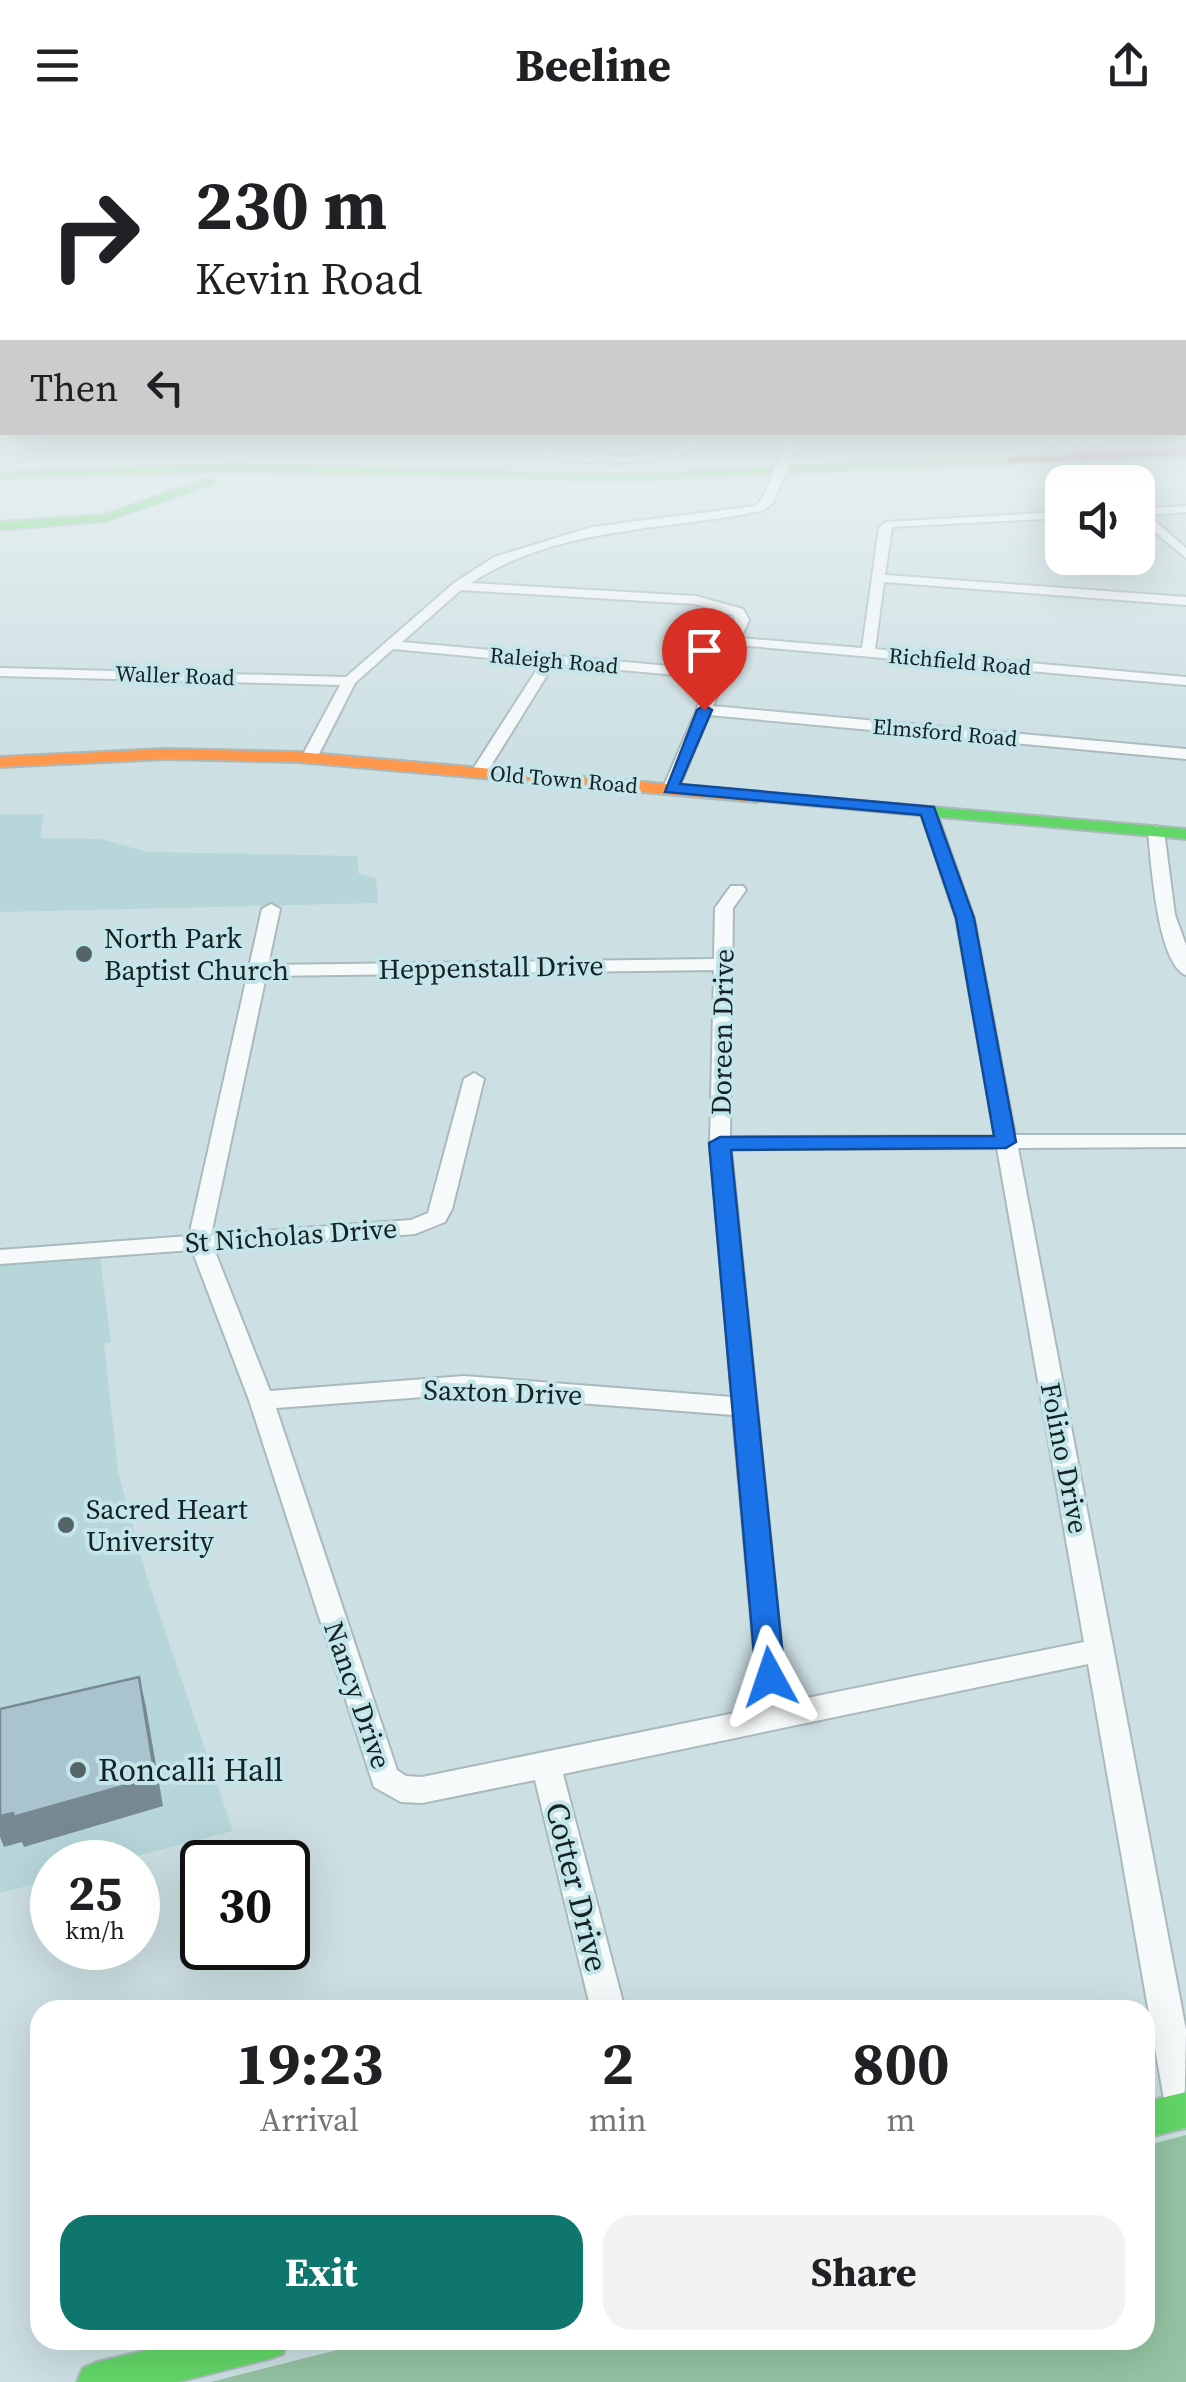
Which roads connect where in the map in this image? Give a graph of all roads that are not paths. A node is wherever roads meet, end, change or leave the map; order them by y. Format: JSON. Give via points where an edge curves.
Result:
{"nodes":[{"id":1,"x":542,"y":544,"type":"edge"},
{"id":2,"x":883,"y":544,"type":"edge"},
{"id":3,"x":880,"y":578,"type":"junction"},
{"id":4,"x":458,"y":586,"type":"junction"},
{"id":5,"x":1186,"y":602,"type":"edge"},
{"id":6,"x":734,"y":641,"type":"junction"},
{"id":7,"x":389,"y":645,"type":"junction"},
{"id":8,"x":868,"y":653,"type":"junction"},
{"id":9,"x":550,"y":660,"type":"junction"},
{"id":10,"x":0,"y":672,"type":"edge"},
{"id":11,"x":719,"y":675,"type":"junction"},
{"id":12,"x":1186,"y":681,"type":"edge"},
{"id":13,"x":349,"y":682,"type":"junction"},
{"id":14,"x":704,"y":710,"type":"junction"},
{"id":15,"x":1186,"y":754,"type":"edge"},
{"id":16,"x":309,"y":758,"type":"junction"},
{"id":17,"x":0,"y":762,"type":"edge"},
{"id":18,"x":479,"y":772,"type":"junction"},
{"id":19,"x":671,"y":788,"type":"junction"},
{"id":20,"x":928,"y":811,"type":"junction"},
{"id":21,"x":1156,"y":831,"type":"junction"},
{"id":22,"x":1186,"y":834,"type":"edge"},
{"id":23,"x":737,"y":890,"type":"dead end"},
{"id":24,"x":270,"y":909,"type":"dead end"},
{"id":25,"x":1166,"y":915,"type":"junction"},
{"id":26,"x":1186,"y":917,"type":"edge"},
{"id":27,"x":723,"y":964,"type":"junction"},
{"id":28,"x":1186,"y":970,"type":"edge"},
{"id":29,"x":259,"y":971,"type":"junction"},
{"id":30,"x":474,"y":1080,"type":"dead end"},
{"id":31,"x":1186,"y":1141,"type":"edge"},
{"id":32,"x":1006,"y":1142,"type":"junction"},
{"id":33,"x":720,"y":1143,"type":"junction"},
{"id":34,"x":199,"y":1240,"type":"junction"},
{"id":35,"x":0,"y":1257,"type":"edge"},
{"id":36,"x":261,"y":1400,"type":"junction"},
{"id":37,"x":745,"y":1407,"type":"junction"},
{"id":38,"x":1101,"y":1650,"type":"junction"},
{"id":39,"x":774,"y":1715,"type":"junction"},
{"id":40,"x":546,"y":1764,"type":"junction"},
{"id":41,"x":605,"y":2000,"type":"edge"},
{"id":42,"x":1185,"y":2110,"type":"edge"},
{"id":43,"x":1155,"y":2118,"type":"edge"},
{"id":44,"x":229,"y":2350,"type":"edge"},
{"id":45,"x":98,"y":2382,"type":"edge"}],
"edges":[{"from":1,"to":4,"type":"street","bridge":true,"via":[[498,560]]},
{"from":2,"to":3,"type":"street"},
{"from":3,"to":5,"type":"street"},
{"from":3,"to":8,"type":"street"},
{"from":4,"to":6,"type":"street","via":[[708,601],[741,616]]},
{"from":4,"to":7,"type":"street"},
{"from":6,"to":8,"type":"street","name":"Richfield Road"},
{"from":6,"to":11,"type":"street"},
{"from":7,"to":9,"type":"street","name":"Raleigh Road"},
{"from":7,"to":13,"type":"street"},
{"from":8,"to":12,"type":"street","name":"Richfield Road"},
{"from":9,"to":11,"type":"street","name":"Raleigh Road"},
{"from":9,"to":18,"type":"street"},
{"from":10,"to":13,"type":"street","name":"Waller Road"},
{"from":11,"to":14,"type":"street"},
{"from":13,"to":16,"type":"street"},
{"from":14,"to":15,"type":"street","name":"Elmsford Road"},
{"from":14,"to":19,"type":"street"},
{"from":16,"to":17,"type":"main road","name":"Old Town Road","via":[[165,754]]},
{"from":16,"to":18,"type":"main road","name":"Old Town Road"},
{"from":18,"to":19,"type":"main road","name":"Old Town Road"},
{"from":19,"to":20,"type":"main road","name":"Old Town Road"},
{"from":20,"to":21,"type":"main road","name":"Old Town Road"},
{"from":20,"to":32,"type":"street","name":"Folino Drive","via":[[965,918]]},
{"from":21,"to":22,"type":"main road","name":"Old Town Road"},
{"from":21,"to":25,"type":"street"},
{"from":23,"to":27,"type":"street","name":"Doreen Drive","via":[[724,908]]},
{"from":24,"to":29,"type":"street"},
{"from":25,"to":26,"type":"street"},
{"from":25,"to":28,"type":"street"},
{"from":27,"to":29,"type":"street","name":"Heppenstall Drive"},
{"from":27,"to":33,"type":"street","name":"Doreen Drive"},
{"from":29,"to":34,"type":"street"},
{"from":30,"to":34,"type":"street","name":"St Nicholas Drive","via":[[441,1210],[428,1222]]},
{"from":31,"to":32,"type":"street"},
{"from":32,"to":33,"type":"street"},
{"from":32,"to":38,"type":"street","name":"Folino Drive"},
{"from":33,"to":37,"type":"street","name":"Doreen Drive"},
{"from":34,"to":35,"type":"street","name":"St Nicholas Drive"},
{"from":34,"to":36,"type":"street","name":"Nancy Drive"},
{"from":36,"to":37,"type":"street","name":"Saxton Drive","via":[[464,1385]]},
{"from":36,"to":40,"type":"street","name":"Nancy Drive","via":[[385,1778],[401,1789],[422,1790]]},
{"from":37,"to":39,"type":"street","name":"Doreen Drive"},
{"from":38,"to":39,"type":"street","name":"Nancy Drive"},
{"from":38,"to":42,"type":"street","name":"Folino Drive"},
{"from":39,"to":40,"type":"street","name":"Nancy Drive"},
{"from":40,"to":41,"type":"street","name":"Cotter Drive"},
{"from":42,"to":43,"type":"main road"},
{"from":44,"to":45,"type":"main road"}]}
